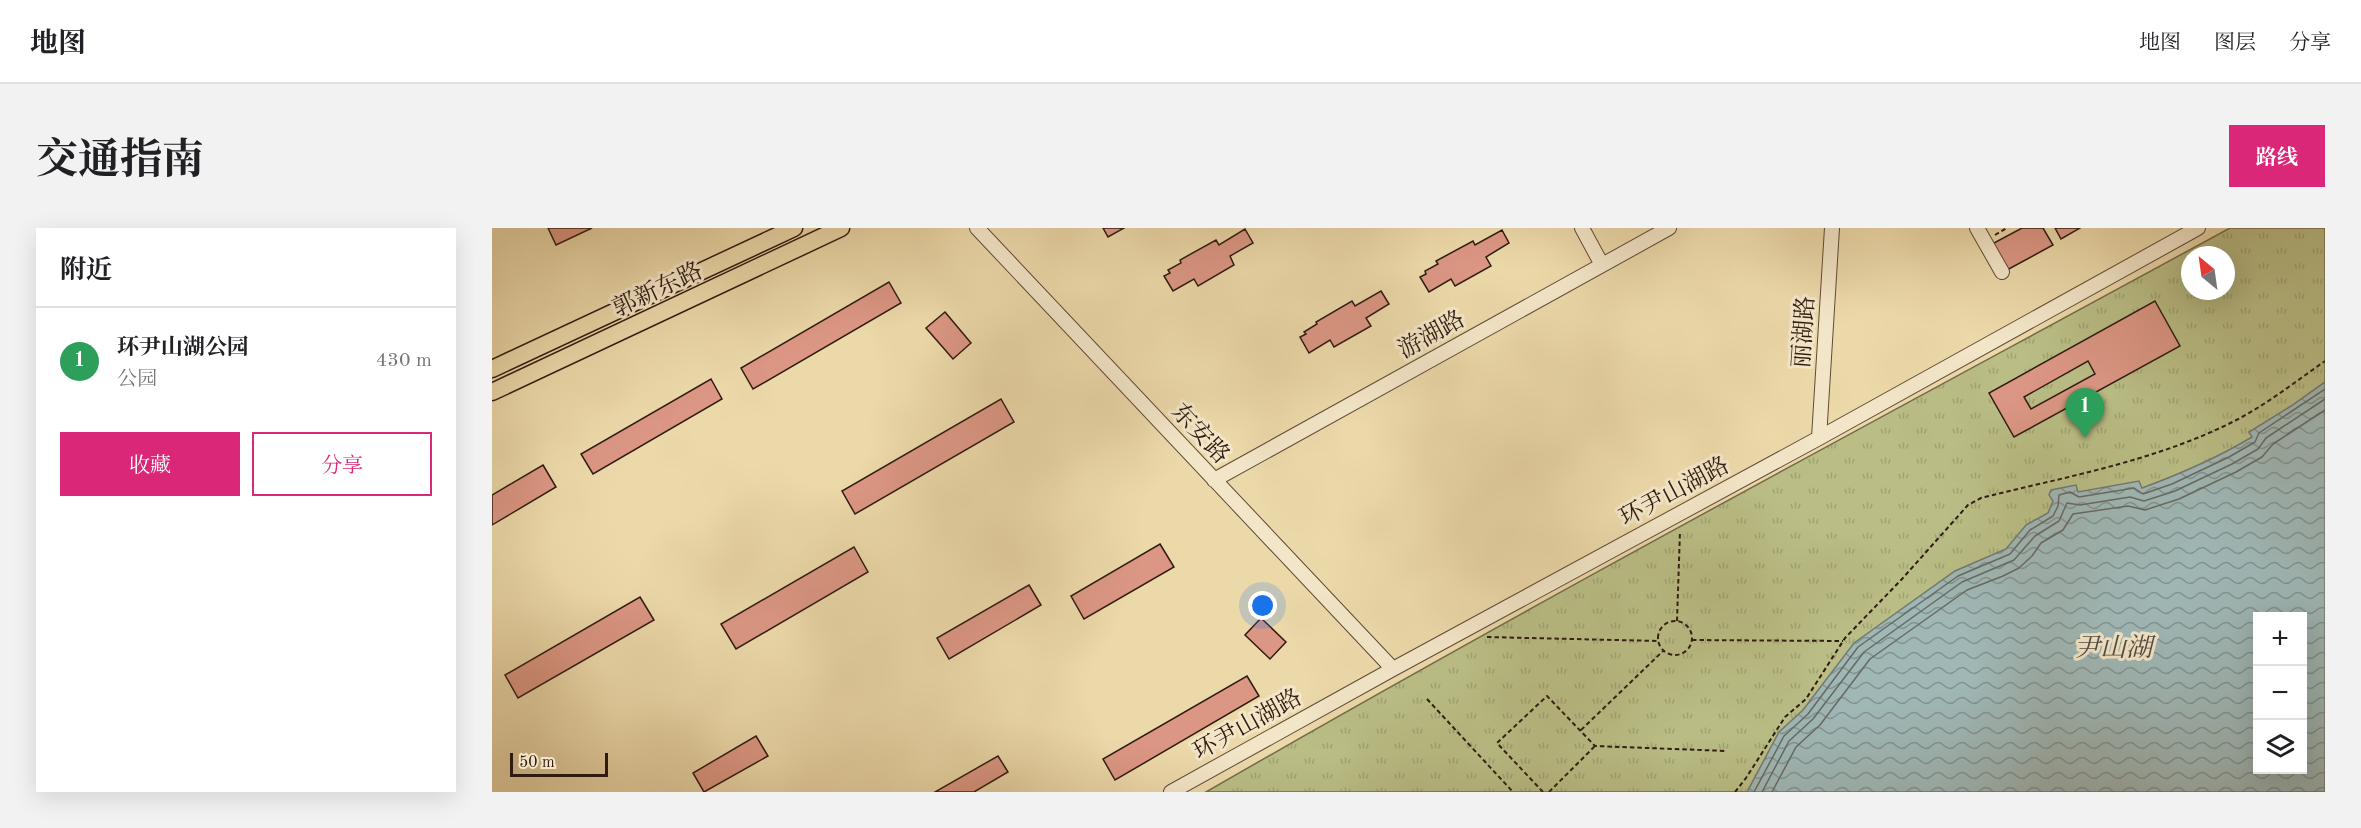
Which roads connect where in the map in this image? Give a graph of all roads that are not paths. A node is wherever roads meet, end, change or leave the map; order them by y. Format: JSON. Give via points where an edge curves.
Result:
{"nodes":[{"id":1,"x":794,"y":228,"type":"edge"},
{"id":2,"x":841,"y":228,"type":"edge"},
{"id":3,"x":976,"y":228,"type":"edge"},
{"id":4,"x":1582,"y":228,"type":"edge"},
{"id":5,"x":1669,"y":228,"type":"edge"},
{"id":6,"x":1832,"y":228,"type":"edge"},
{"id":7,"x":1977,"y":228,"type":"edge"},
{"id":8,"x":2198,"y":228,"type":"edge"},
{"id":9,"x":1602,"y":264,"type":"junction"},
{"id":10,"x":2002,"y":272,"type":"dead end"},
{"id":11,"x":492,"y":369,"type":"edge"},
{"id":12,"x":492,"y":392,"type":"edge"},
{"id":13,"x":1819,"y":438,"type":"junction"},
{"id":14,"x":1214,"y":480,"type":"junction"},
{"id":15,"x":1393,"y":669,"type":"junction"},
{"id":16,"x":1171,"y":792,"type":"edge"}],
"edges":[{"from":1,"to":11,"type":"main road","name":"郭新东路"},
{"from":2,"to":12,"type":"main road","name":"郭新东路"},
{"from":3,"to":14,"type":"street","name":"东安路"},
{"from":4,"to":9,"type":"street"},
{"from":5,"to":9,"type":"street","name":"游湖路"},
{"from":6,"to":13,"type":"street","name":"丽湖路"},
{"from":7,"to":10,"type":"street"},
{"from":8,"to":13,"type":"street","name":"环尹山湖路"},
{"from":9,"to":14,"type":"street","name":"游湖路"},
{"from":13,"to":15,"type":"street","name":"环尹山湖路"},
{"from":14,"to":15,"type":"street","name":"东安路"},
{"from":15,"to":16,"type":"street","name":"环尹山湖路"}]}
